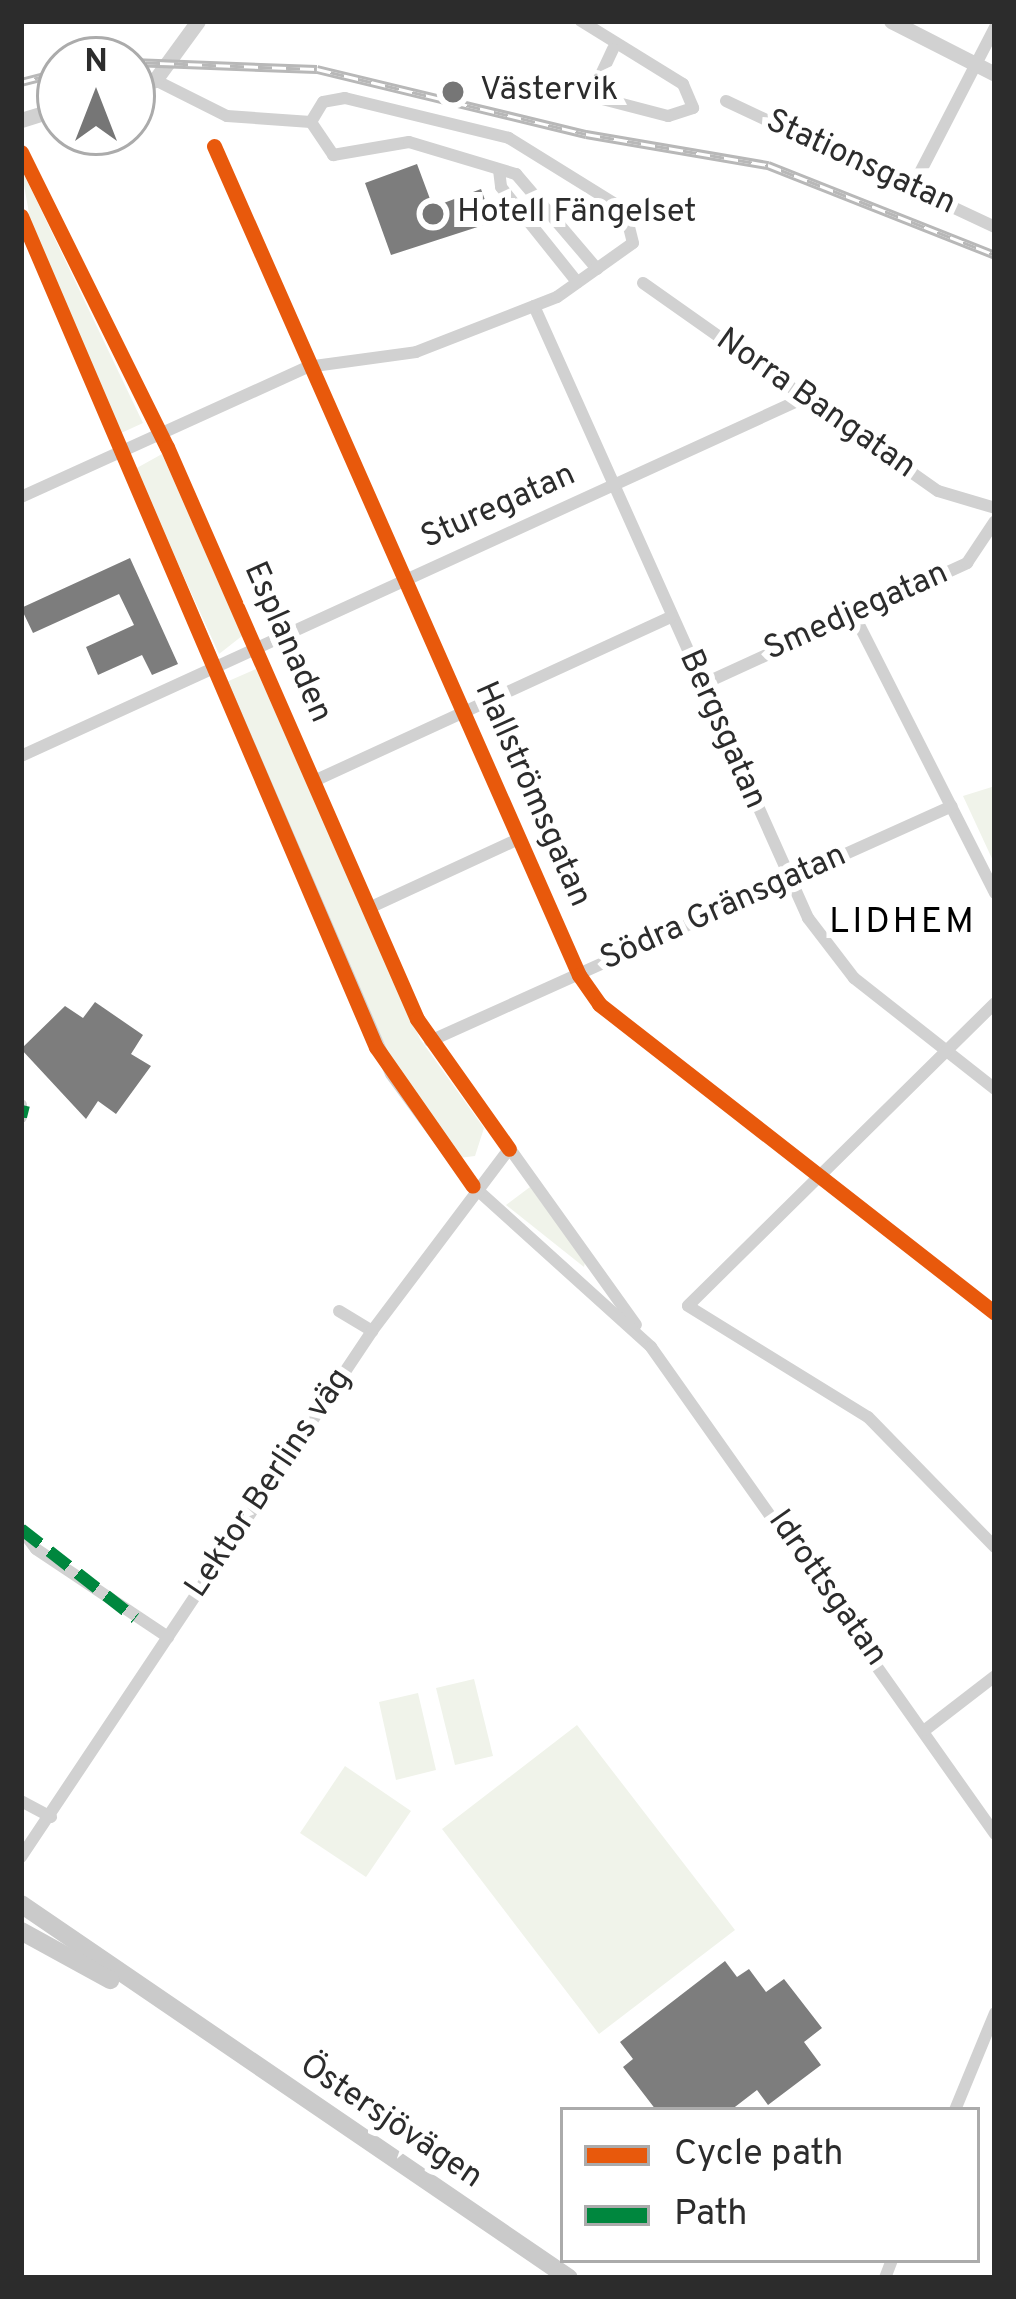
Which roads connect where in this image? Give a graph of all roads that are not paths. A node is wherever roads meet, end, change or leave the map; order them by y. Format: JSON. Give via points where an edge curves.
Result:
{"nodes":[{"id":1,"x":199,"y":21,"type":"edge"},
{"id":2,"x":581,"y":21,"type":"edge"},
{"id":3,"x":890,"y":21,"type":"edge"},
{"id":4,"x":995,"y":27,"type":"edge"},
{"id":5,"x":614,"y":49,"type":"junction"},
{"id":6,"x":976,"y":64,"type":"junction"},
{"id":7,"x":995,"y":74,"type":"edge"},
{"id":8,"x":156,"y":79,"type":"edge"},
{"id":9,"x":156,"y":80,"type":"edge"},
{"id":10,"x":726,"y":101,"type":"dead end"},
{"id":11,"x":311,"y":122,"type":"junction"},
{"id":12,"x":214,"y":146,"type":"dead end"},
{"id":13,"x":21,"y":152,"type":"edge"},
{"id":14,"x":500,"y":170,"type":"junction"},
{"id":15,"x":912,"y":188,"type":"junction"},
{"id":16,"x":21,"y":216,"type":"edge"},
{"id":17,"x":995,"y":226,"type":"edge"},
{"id":18,"x":27,"y":263,"type":"edge"},
{"id":19,"x":597,"y":269,"type":"junction"},
{"id":20,"x":577,"y":282,"type":"junction"},
{"id":21,"x":644,"y":283,"type":"dead end"},
{"id":22,"x":534,"y":306,"type":"junction"},
{"id":23,"x":307,"y":367,"type":"junction"},
{"id":24,"x":802,"y":399,"type":"junction"},
{"id":25,"x":161,"y":434,"type":"junction"},
{"id":26,"x":117,"y":456,"type":"junction"},
{"id":27,"x":614,"y":488,"type":"junction"},
{"id":28,"x":21,"y":497,"type":"edge"},
{"id":29,"x":995,"y":508,"type":"edge"},
{"id":30,"x":995,"y":521,"type":"edge"},
{"id":31,"x":401,"y":585,"type":"junction"},
{"id":32,"x":854,"y":615,"type":"junction"},
{"id":33,"x":670,"y":616,"type":"junction"},
{"id":34,"x":255,"y":649,"type":"junction"},
{"id":35,"x":211,"y":669,"type":"junction"},
{"id":36,"x":700,"y":685,"type":"junction"},
{"id":37,"x":461,"y":712,"type":"junction"},
{"id":38,"x":22,"y":752,"type":"edge"},
{"id":39,"x":314,"y":781,"type":"junction"},
{"id":40,"x":952,"y":806,"type":"junction"},
{"id":41,"x":518,"y":839,"type":"junction"},
{"id":42,"x":788,"y":879,"type":"junction"},
{"id":43,"x":995,"y":892,"type":"edge"},
{"id":44,"x":369,"y":908,"type":"junction"},
{"id":45,"x":579,"y":975,"type":"junction"},
{"id":46,"x":995,"y":1003,"type":"edge"},
{"id":47,"x":430,"y":1041,"type":"junction"},
{"id":48,"x":950,"y":1055,"type":"junction"},
{"id":49,"x":995,"y":1089,"type":"edge"},
{"id":50,"x":509,"y":1149,"type":"junction"},
{"id":51,"x":819,"y":1177,"type":"junction"},
{"id":52,"x":473,"y":1186,"type":"junction"},
{"id":53,"x":339,"y":1311,"type":"dead end"},
{"id":54,"x":995,"y":1313,"type":"edge"},
{"id":55,"x":372,"y":1331,"type":"junction"},
{"id":56,"x":650,"y":1345,"type":"junction"},
{"id":57,"x":21,"y":1529,"type":"edge"},
{"id":58,"x":995,"y":1546,"type":"edge"},
{"id":59,"x":168,"y":1637,"type":"junction"},
{"id":60,"x":995,"y":1676,"type":"edge"},
{"id":61,"x":925,"y":1730,"type":"junction"},
{"id":62,"x":21,"y":1801,"type":"edge"},
{"id":63,"x":51,"y":1816,"type":"junction"},
{"id":64,"x":995,"y":1834,"type":"edge"},
{"id":65,"x":21,"y":1858,"type":"edge"},
{"id":66,"x":21,"y":1904,"type":"edge"},
{"id":67,"x":21,"y":1931,"type":"edge"},
{"id":68,"x":995,"y":2013,"type":"edge"},
{"id":69,"x":177,"y":2017,"type":"junction"},
{"id":70,"x":956,"y":2107,"type":"edge"},
{"id":71,"x":569,"y":2278,"type":"edge"}],
"edges":[{"from":1,"to":8,"type":"street"},
{"from":2,"to":5,"type":"street"},
{"from":3,"to":6,"type":"street"},
{"from":4,"to":6,"type":"street"},
{"from":5,"to":5,"type":"street","via":[[591,96],[668,116],[694,108],[683,84]]},
{"from":6,"to":7,"type":"street"},
{"from":6,"to":15,"type":"street"},
{"from":9,"to":11,"type":"street","via":[[227,116]]},
{"from":10,"to":15,"type":"street","name":"Stationsgatan"},
{"from":11,"to":14,"type":"street","via":[[316,142],[333,155],[409,142]]},
{"from":11,"to":19,"type":"street","via":[[323,102],[345,98],[509,138],[625,210],[634,234],[629,250]]},
{"from":12,"to":23,"type":"street","name":"Hallströmsgatan"},
{"from":13,"to":25,"type":"street","name":"Esplanaden"},
{"from":14,"to":19,"type":"street","via":[[529,185]]},
{"from":14,"to":20,"type":"street","via":[[501,187]]},
{"from":15,"to":17,"type":"street","name":"Stationsgatan"},
{"from":16,"to":18,"type":"street"},
{"from":18,"to":26,"type":"street"},
{"from":19,"to":20,"type":"street"},
{"from":20,"to":22,"type":"street"},
{"from":21,"to":24,"type":"street","name":"Norra Bangatan"},
{"from":22,"to":23,"type":"street","via":[[416,352]]},
{"from":22,"to":27,"type":"street","name":"Bergsgatan"},
{"from":23,"to":25,"type":"street"},
{"from":23,"to":31,"type":"street","name":"Hallströmsgatan"},
{"from":24,"to":27,"type":"street","name":"Sturegatan"},
{"from":24,"to":29,"type":"street","name":"Norra Bangatan","via":[[938,491]]},
{"from":25,"to":26,"type":"street"},
{"from":25,"to":34,"type":"street","name":"Esplanaden"},
{"from":26,"to":28,"type":"street"},
{"from":26,"to":35,"type":"street"},
{"from":27,"to":31,"type":"street","name":"Sturegatan"},
{"from":27,"to":33,"type":"street","name":"Bergsgatan"},
{"from":30,"to":32,"type":"street","name":"Smedjegatan","via":[[967,563]]},
{"from":31,"to":34,"type":"street","name":"Sturegatan"},
{"from":31,"to":37,"type":"street","name":"Hallströmsgatan"},
{"from":32,"to":36,"type":"street","name":"Smedjegatan"},
{"from":32,"to":40,"type":"street"},
{"from":33,"to":36,"type":"street","name":"Bergsgatan"},
{"from":33,"to":37,"type":"street"},
{"from":34,"to":35,"type":"street","name":"Sturegatan"},
{"from":34,"to":39,"type":"street","name":"Esplanaden"},
{"from":35,"to":38,"type":"street","name":"Sturegatan"},
{"from":35,"to":52,"type":"street","via":[[376,1047]]},
{"from":36,"to":42,"type":"street","name":"Bergsgatan"},
{"from":37,"to":39,"type":"street"},
{"from":37,"to":41,"type":"street","name":"Hallströmsgatan"},
{"from":39,"to":44,"type":"street","name":"Esplanaden"},
{"from":40,"to":42,"type":"street","name":"Södra Gränsgatan"},
{"from":40,"to":43,"type":"street"},
{"from":41,"to":44,"type":"street"},
{"from":41,"to":45,"type":"street","name":"Hallströmsgatan"},
{"from":42,"to":45,"type":"street","name":"Södra Gränsgatan"},
{"from":42,"to":48,"type":"street","name":"Bergsgatan","via":[[854,979]]},
{"from":44,"to":47,"type":"street","name":"Esplanaden"},
{"from":45,"to":47,"type":"street","name":"Södra Gränsgatan"},
{"from":45,"to":51,"type":"street","name":"Hallströmsgatan","via":[[599,1004]]},
{"from":46,"to":48,"type":"street"},
{"from":47,"to":50,"type":"street","name":"Esplanaden"},
{"from":48,"to":49,"type":"street","name":"Bergsgatan"},
{"from":48,"to":51,"type":"street"},
{"from":50,"to":52,"type":"street","name":"Lektor Berlins väg"},
{"from":50,"to":56,"type":"street","name":"Esplanaden"},
{"from":51,"to":54,"type":"street","name":"Hallströmsgatan"},
{"from":51,"to":58,"type":"street","via":[[689,1311],[868,1417]]},
{"from":52,"to":55,"type":"street","name":"Lektor Berlins väg"},
{"from":52,"to":56,"type":"street"},
{"from":53,"to":55,"type":"street","name":"Lektor Berlins väg"},
{"from":55,"to":59,"type":"street","name":"Lektor Berlins väg"},
{"from":56,"to":61,"type":"street","name":"Idrottsgatan"},
{"from":57,"to":59,"type":"street"},
{"from":59,"to":63,"type":"street","name":"Lektor Berlins väg"},
{"from":60,"to":61,"type":"street"},
{"from":61,"to":64,"type":"street","name":"Idrottsgatan"},
{"from":62,"to":63,"type":"street"},
{"from":63,"to":65,"type":"street","name":"Lektor Berlins väg"},
{"from":66,"to":69,"type":"main road","name":"Östersjövägen"},
{"from":67,"to":69,"type":"main road","name":"Östersjövägen"},
{"from":68,"to":70,"type":"street"},
{"from":69,"to":71,"type":"main road","name":"Östersjövägen"}]}
